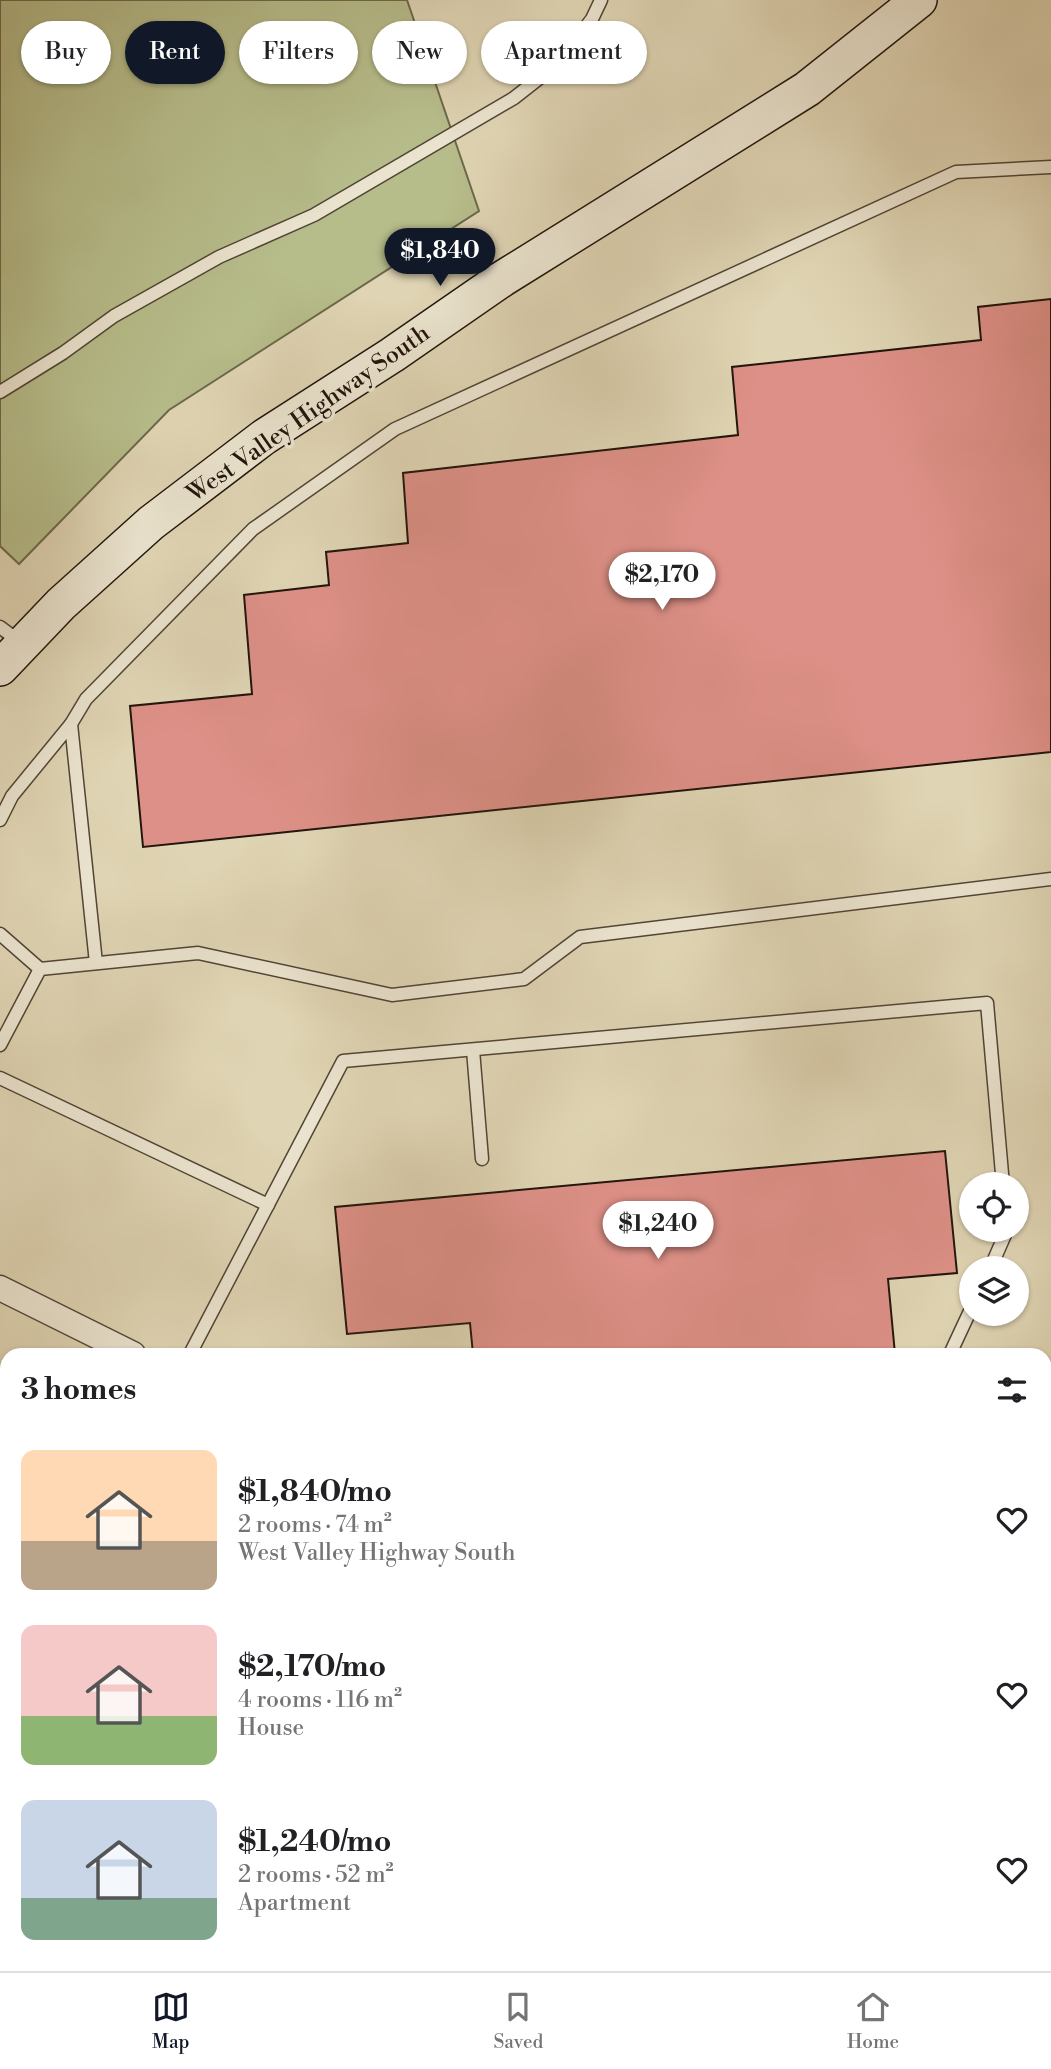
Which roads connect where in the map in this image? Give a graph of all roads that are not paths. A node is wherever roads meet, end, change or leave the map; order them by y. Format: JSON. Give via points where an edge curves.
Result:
{"nodes":[{"id":1,"x":601,"y":0,"type":"edge"},
{"id":2,"x":919,"y":0,"type":"edge"},
{"id":3,"x":1051,"y":167,"type":"edge"},
{"id":4,"x":0,"y":392,"type":"edge"},
{"id":5,"x":8,"y":646,"type":"edge"},
{"id":6,"x":71,"y":724,"type":"junction"},
{"id":7,"x":0,"y":820,"type":"edge"},
{"id":8,"x":1051,"y":879,"type":"edge"},
{"id":9,"x":0,"y":934,"type":"edge"},
{"id":10,"x":96,"y":963,"type":"junction"},
{"id":11,"x":40,"y":969,"type":"junction"},
{"id":12,"x":0,"y":1045,"type":"edge"},
{"id":13,"x":473,"y":1050,"type":"junction"},
{"id":14,"x":0,"y":1078,"type":"edge"},
{"id":15,"x":482,"y":1158,"type":"dead end"},
{"id":16,"x":1002,"y":1172,"type":"edge"},
{"id":17,"x":268,"y":1205,"type":"junction"},
{"id":18,"x":0,"y":1288,"type":"edge"},
{"id":19,"x":963,"y":1326,"type":"edge"},
{"id":20,"x":121,"y":1348,"type":"edge"},
{"id":21,"x":193,"y":1348,"type":"edge"},
{"id":22,"x":953,"y":1348,"type":"edge"}],
"edges":[{"from":1,"to":4,"type":"lane","via":[[556,65],[514,98],[314,215],[219,257],[114,316],[64,354]]},
{"from":2,"to":5,"type":"main road","name":"West Valley Highway South","via":[[807,89],[502,279],[264,437],[151,523]]},
{"from":3,"to":6,"type":"lane","via":[[956,172],[395,429],[253,529],[86,699]]},
{"from":6,"to":7,"type":"lane","via":[[12,796]]},
{"from":6,"to":10,"type":"lane"},
{"from":8,"to":10,"type":"lane","via":[[580,937],[524,979],[392,995],[198,953]]},
{"from":9,"to":11,"type":"lane"},
{"from":10,"to":11,"type":"lane"},
{"from":11,"to":12,"type":"lane"},
{"from":13,"to":15,"type":"lane"},
{"from":13,"to":16,"type":"lane","via":[[987,1003]]},
{"from":13,"to":17,"type":"lane","via":[[343,1061]]},
{"from":14,"to":17,"type":"lane"},
{"from":17,"to":21,"type":"lane"},
{"from":18,"to":20,"type":"street"},
{"from":19,"to":22,"type":"lane"}]}
